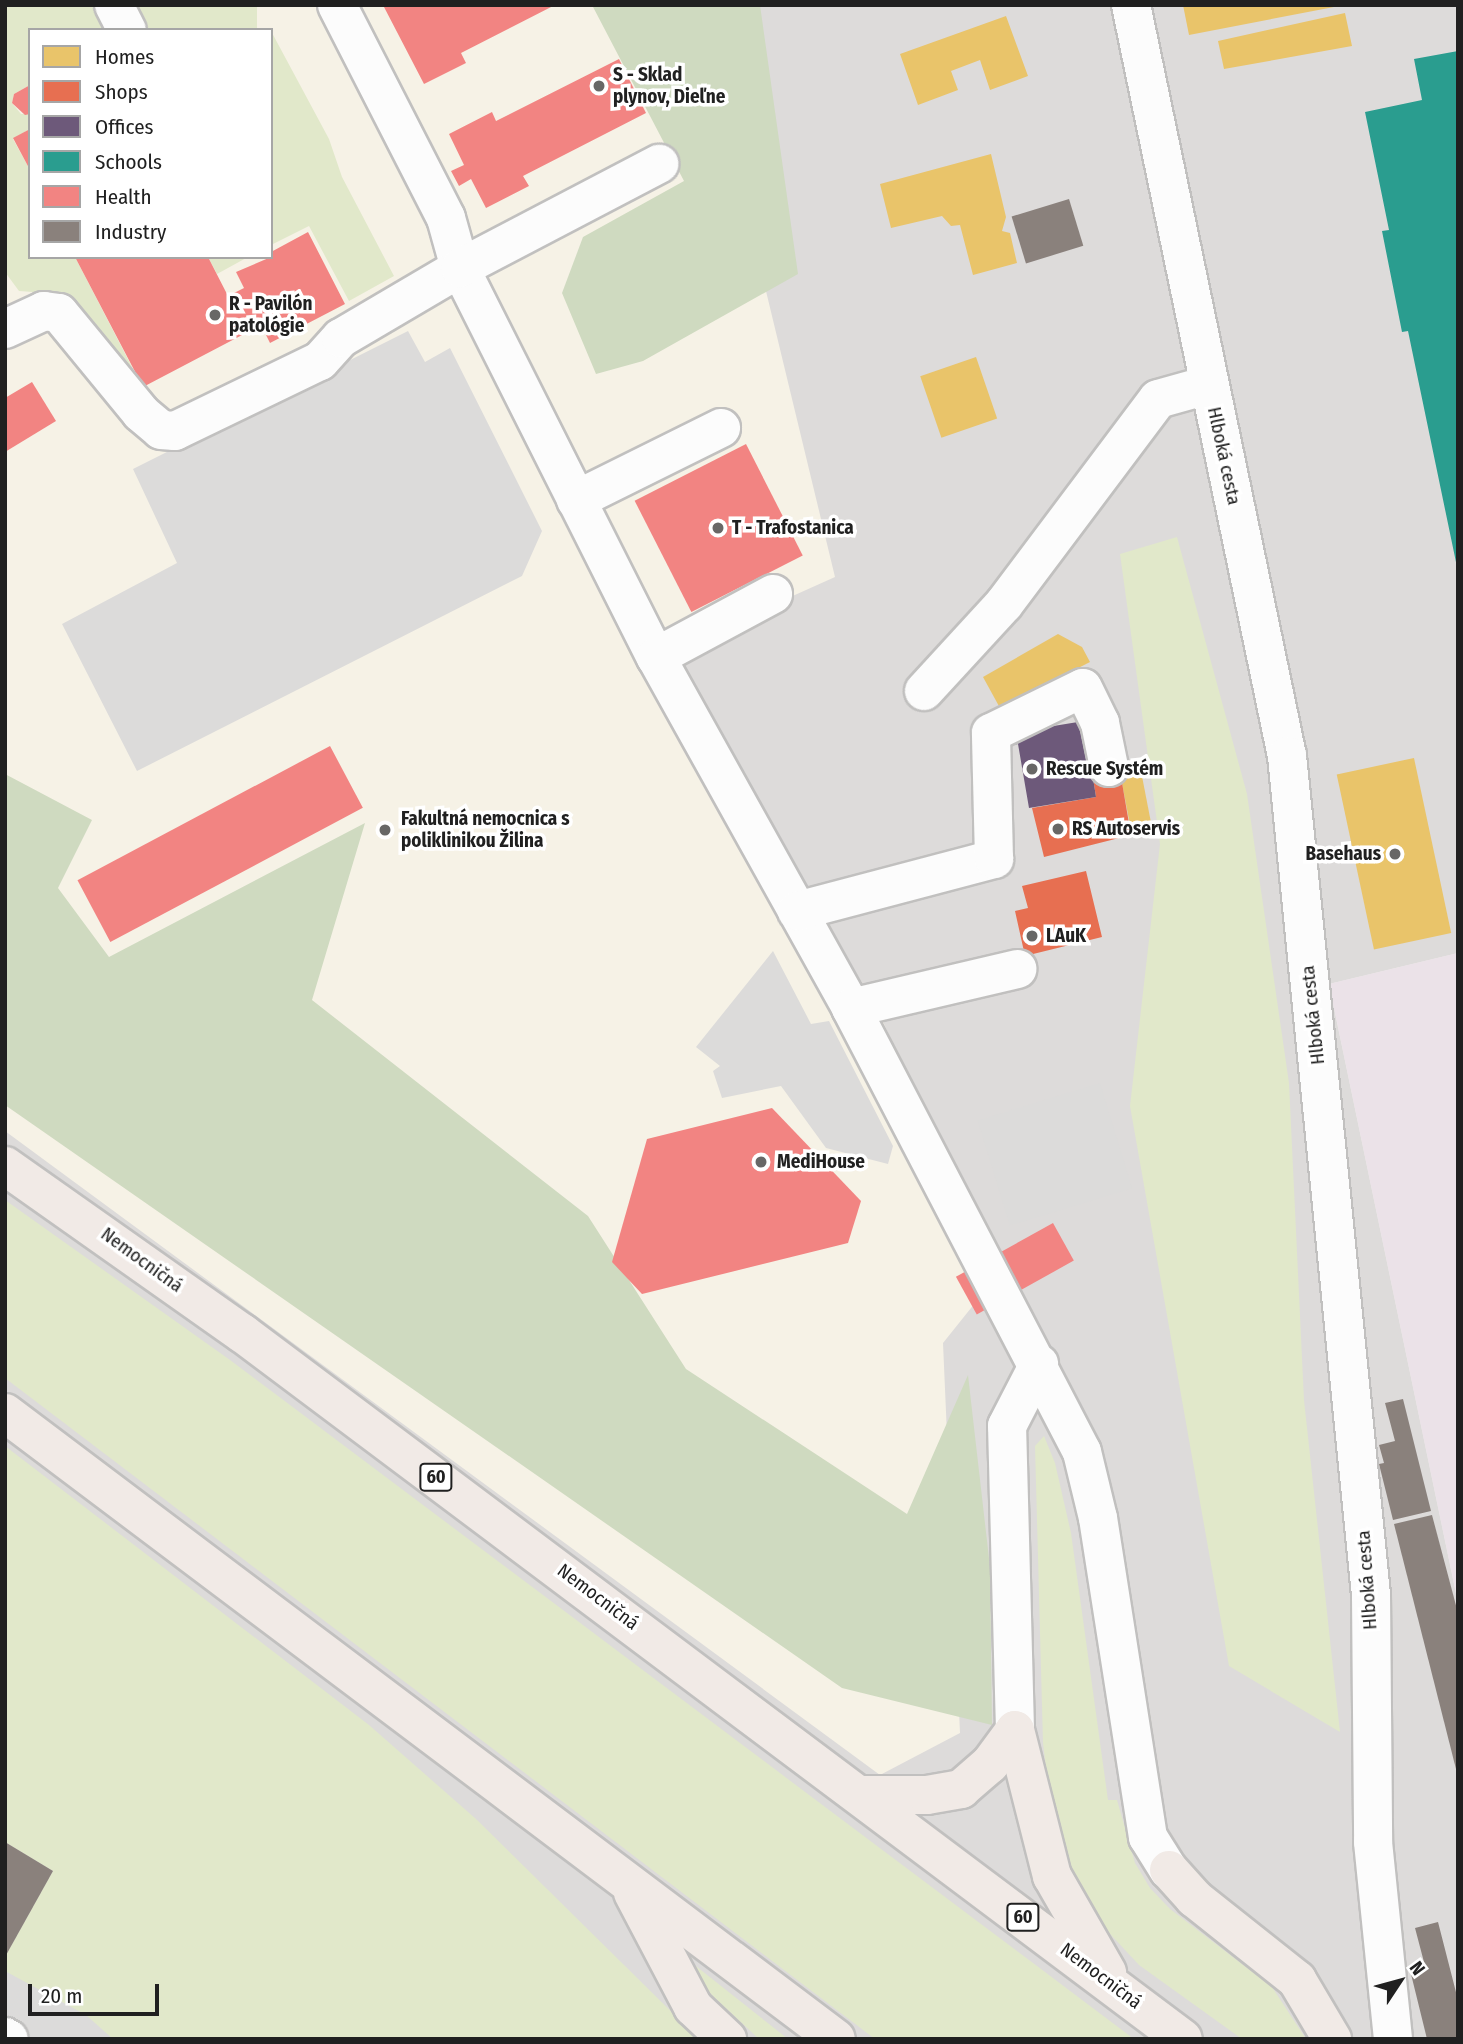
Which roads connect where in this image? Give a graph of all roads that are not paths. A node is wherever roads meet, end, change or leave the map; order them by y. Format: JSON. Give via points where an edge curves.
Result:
{"nodes":[{"id":1,"x":114,"y":5,"type":"edge"},
{"id":2,"x":1131,"y":5,"type":"edge"},
{"id":3,"x":339,"y":8,"type":"edge"},
{"id":4,"x":127,"y":28,"type":"edge"},
{"id":5,"x":659,"y":164,"type":"dead end"},
{"id":6,"x":460,"y":268,"type":"junction"},
{"id":7,"x":5,"y":329,"type":"edge"},
{"id":8,"x":1208,"y":385,"type":"junction"},
{"id":9,"x":721,"y":428,"type":"dead end"},
{"id":10,"x":576,"y":500,"type":"junction"},
{"id":11,"x":772,"y":594,"type":"dead end"},
{"id":12,"x":656,"y":657,"type":"junction"},
{"id":13,"x":924,"y":691,"type":"dead end"},
{"id":14,"x":1109,"y":767,"type":"dead end"},
{"id":15,"x":797,"y":911,"type":"junction"},
{"id":16,"x":1017,"y":969,"type":"dead end"},
{"id":17,"x":851,"y":1008,"type":"junction"},
{"id":18,"x":5,"y":1166,"type":"edge"},
{"id":19,"x":1039,"y":1364,"type":"junction"},
{"id":20,"x":5,"y":1413,"type":"edge"},
{"id":21,"x":1015,"y":1730,"type":"junction"},
{"id":22,"x":863,"y":1794,"type":"junction"},
{"id":23,"x":1169,"y":1870,"type":"joint"},
{"id":24,"x":627,"y":1882,"type":"junction"},
{"id":25,"x":1116,"y":1988,"type":"junction"},
{"id":26,"x":727,"y":2039,"type":"edge"},
{"id":27,"x":836,"y":2039,"type":"edge"},
{"id":28,"x":1183,"y":2039,"type":"edge"},
{"id":29,"x":1332,"y":2039,"type":"edge"},
{"id":30,"x":1393,"y":2039,"type":"edge"}],
"edges":[{"from":1,"to":4,"type":"street"},
{"from":2,"to":8,"type":"street","name":"Hlboká cesta"},
{"from":3,"to":6,"type":"street","via":[[428,230]]},
{"from":5,"to":6,"type":"street"},
{"from":6,"to":7,"type":"street","via":[[341,338],[320,361],[175,431],[161,430],[141,413],[59,313],[44,312]]},
{"from":6,"to":10,"type":"street"},
{"from":8,"to":13,"type":"street","via":[[1158,399],[1003,604]]},
{"from":8,"to":30,"type":"street","name":"Hlboká cesta","via":[[1287,756],[1371,1595],[1373,1842]]},
{"from":9,"to":10,"type":"street"},
{"from":10,"to":12,"type":"street"},
{"from":11,"to":12,"type":"street"},
{"from":12,"to":15,"type":"street"},
{"from":14,"to":15,"type":"street","via":[[1100,723],[1083,688],[991,733],[994,859]]},
{"from":15,"to":17,"type":"street"},
{"from":16,"to":17,"type":"street"},
{"from":17,"to":19,"type":"street"},
{"from":18,"to":22,"type":"main road","name":"Nemocničná","number":"60","via":[[242,1333]]},
{"from":19,"to":21,"type":"street","via":[[1007,1426]]},
{"from":19,"to":23,"type":"street","via":[[1083,1452],[1098,1518],[1148,1837]]},
{"from":20,"to":24,"type":"main road"},
{"from":21,"to":22,"type":"main road","via":[[990,1764],[961,1789],[927,1795]]},
{"from":21,"to":25,"type":"main road","via":[[1052,1876]]},
{"from":22,"to":25,"type":"main road","name":"Nemocničná","number":"60"},
{"from":23,"to":29,"type":"main road","via":[[1194,1898],[1297,1980]]},
{"from":24,"to":26,"type":"main road","via":[[693,2007]]},
{"from":24,"to":27,"type":"main road"},
{"from":25,"to":28,"type":"main road","name":"Nemocničná","number":"60"}]}
